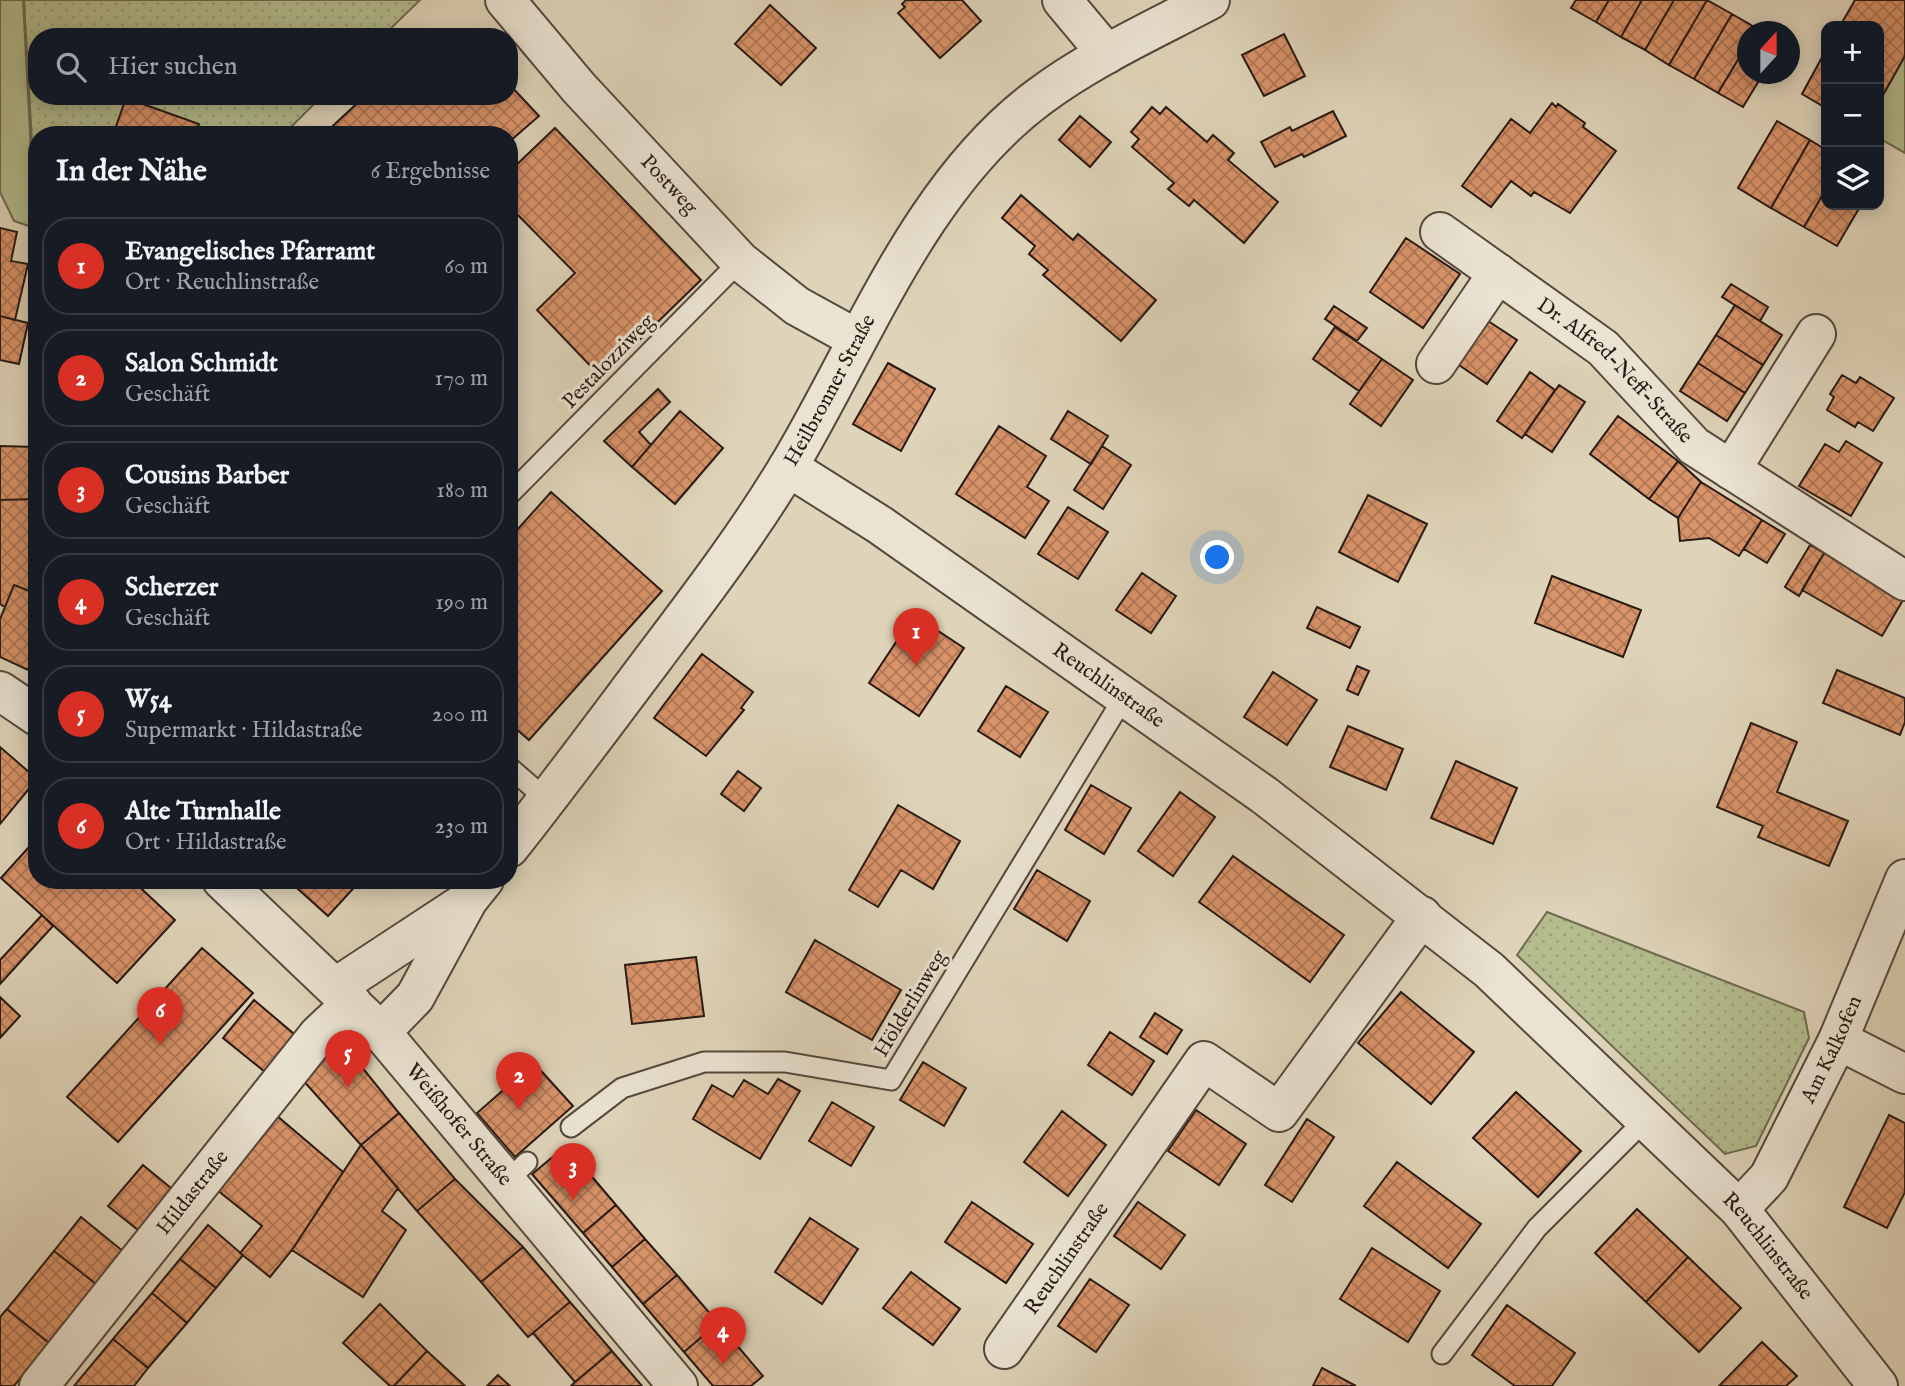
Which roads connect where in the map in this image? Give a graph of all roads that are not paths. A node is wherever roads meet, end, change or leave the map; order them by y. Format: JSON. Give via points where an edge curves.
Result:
{"nodes":[{"id":1,"x":505,"y":0,"type":"edge"},
{"id":2,"x":1062,"y":0,"type":"edge"},
{"id":3,"x":1210,"y":0,"type":"edge"},
{"id":4,"x":1107,"y":54,"type":"junction"},
{"id":5,"x":1440,"y":232,"type":"dead end"},
{"id":6,"x":740,"y":261,"type":"junction"},
{"id":7,"x":1498,"y":273,"type":"junction"},
{"id":8,"x":1816,"y":334,"type":"dead end"},
{"id":9,"x":857,"y":339,"type":"junction"},
{"id":10,"x":1436,"y":365,"type":"dead end"},
{"id":11,"x":788,"y":467,"type":"junction"},
{"id":12,"x":1731,"y":470,"type":"junction"},
{"id":13,"x":518,"y":486,"type":"edge"},
{"id":14,"x":1905,"y":580,"type":"edge"},
{"id":15,"x":0,"y":691,"type":"edge"},
{"id":16,"x":1124,"y":698,"type":"junction"},
{"id":17,"x":28,"y":710,"type":"edge"},
{"id":18,"x":518,"y":775,"type":"edge"},
{"id":19,"x":547,"y":800,"type":"junction"},
{"id":20,"x":518,"y":837,"type":"edge"},
{"id":21,"x":1905,"y":879,"type":"edge"},
{"id":22,"x":232,"y":889,"type":"edge"},
{"id":23,"x":476,"y":890,"type":"edge"},
{"id":24,"x":1422,"y":916,"type":"junction"},
{"id":25,"x":344,"y":995,"type":"junction"},
{"id":26,"x":381,"y":1032,"type":"junction"},
{"id":27,"x":1838,"y":1040,"type":"junction"},
{"id":28,"x":1905,"y":1074,"type":"edge"},
{"id":29,"x":1646,"y":1119,"type":"junction"},
{"id":30,"x":571,"y":1127,"type":"dead end"},
{"id":31,"x":1739,"y":1209,"type":"junction"},
{"id":32,"x":1004,"y":1349,"type":"dead end"},
{"id":33,"x":1442,"y":1354,"type":"dead end"},
{"id":34,"x":39,"y":1386,"type":"edge"},
{"id":35,"x":678,"y":1386,"type":"edge"},
{"id":36,"x":1878,"y":1386,"type":"edge"}],
"edges":[{"from":1,"to":6,"type":"street","name":"Postweg","via":[[579,88]]},
{"from":2,"to":4,"type":"street"},
{"from":3,"to":4,"type":"street","name":"Heilbronner Straße"},
{"from":4,"to":9,"type":"street","name":"Heilbronner Straße","via":[[1038,97],[963,173],[933,211]]},
{"from":5,"to":7,"type":"street","name":"Dr. Alfred-Neff-Straße"},
{"from":6,"to":9,"type":"street","name":"Postweg","via":[[797,306]]},
{"from":6,"to":13,"type":"lane","name":"Pestalozziweg"},
{"from":7,"to":10,"type":"street"},
{"from":7,"to":12,"type":"street","name":"Dr. Alfred-Neff-Straße","via":[[1603,348],[1694,446]]},
{"from":8,"to":12,"type":"street"},
{"from":9,"to":11,"type":"street","name":"Heilbronner Straße"},
{"from":11,"to":16,"type":"street","name":"Reuchlinstraße","via":[[880,524]]},
{"from":11,"to":19,"type":"street","name":"Heilbronner Straße","via":[[711,582]]},
{"from":12,"to":14,"type":"street","name":"Dr. Alfred-Neff-Straße"},
{"from":15,"to":17,"type":"street"},
{"from":16,"to":24,"type":"street","name":"Reuchlinstraße","via":[[1264,795]]},
{"from":16,"to":30,"type":"lane","name":"Hölderlinweg","via":[[891,1080],[785,1062],[704,1062],[622,1088]]},
{"from":18,"to":19,"type":"lane"},
{"from":19,"to":20,"type":"street","name":"Heilbronner Straße"},
{"from":21,"to":27,"type":"street","name":"Am Kalkofen"},
{"from":22,"to":25,"type":"street","name":"Weißhofer Straße"},
{"from":23,"to":25,"type":"street"},
{"from":23,"to":26,"type":"street","via":[[415,997]]},
{"from":24,"to":29,"type":"street","name":"Reuchlinstraße","via":[[1489,970]]},
{"from":24,"to":32,"type":"street","name":"Reuchlinstraße","via":[[1279,1112],[1204,1062]]},
{"from":25,"to":26,"type":"street","name":"Weißhofer Straße"},
{"from":25,"to":34,"type":"street","name":"Hildastraße","via":[[318,1035]]},
{"from":26,"to":35,"type":"street","name":"Weißhofer Straße","via":[[517,1172]]},
{"from":27,"to":28,"type":"street"},
{"from":27,"to":31,"type":"street","name":"Am Kalkofen","via":[[1769,1177]]},
{"from":29,"to":31,"type":"street","name":"Reuchlinstraße"},
{"from":29,"to":33,"type":"lane","via":[[1537,1228]]},
{"from":31,"to":36,"type":"street","name":"Reuchlinstraße"}]}
